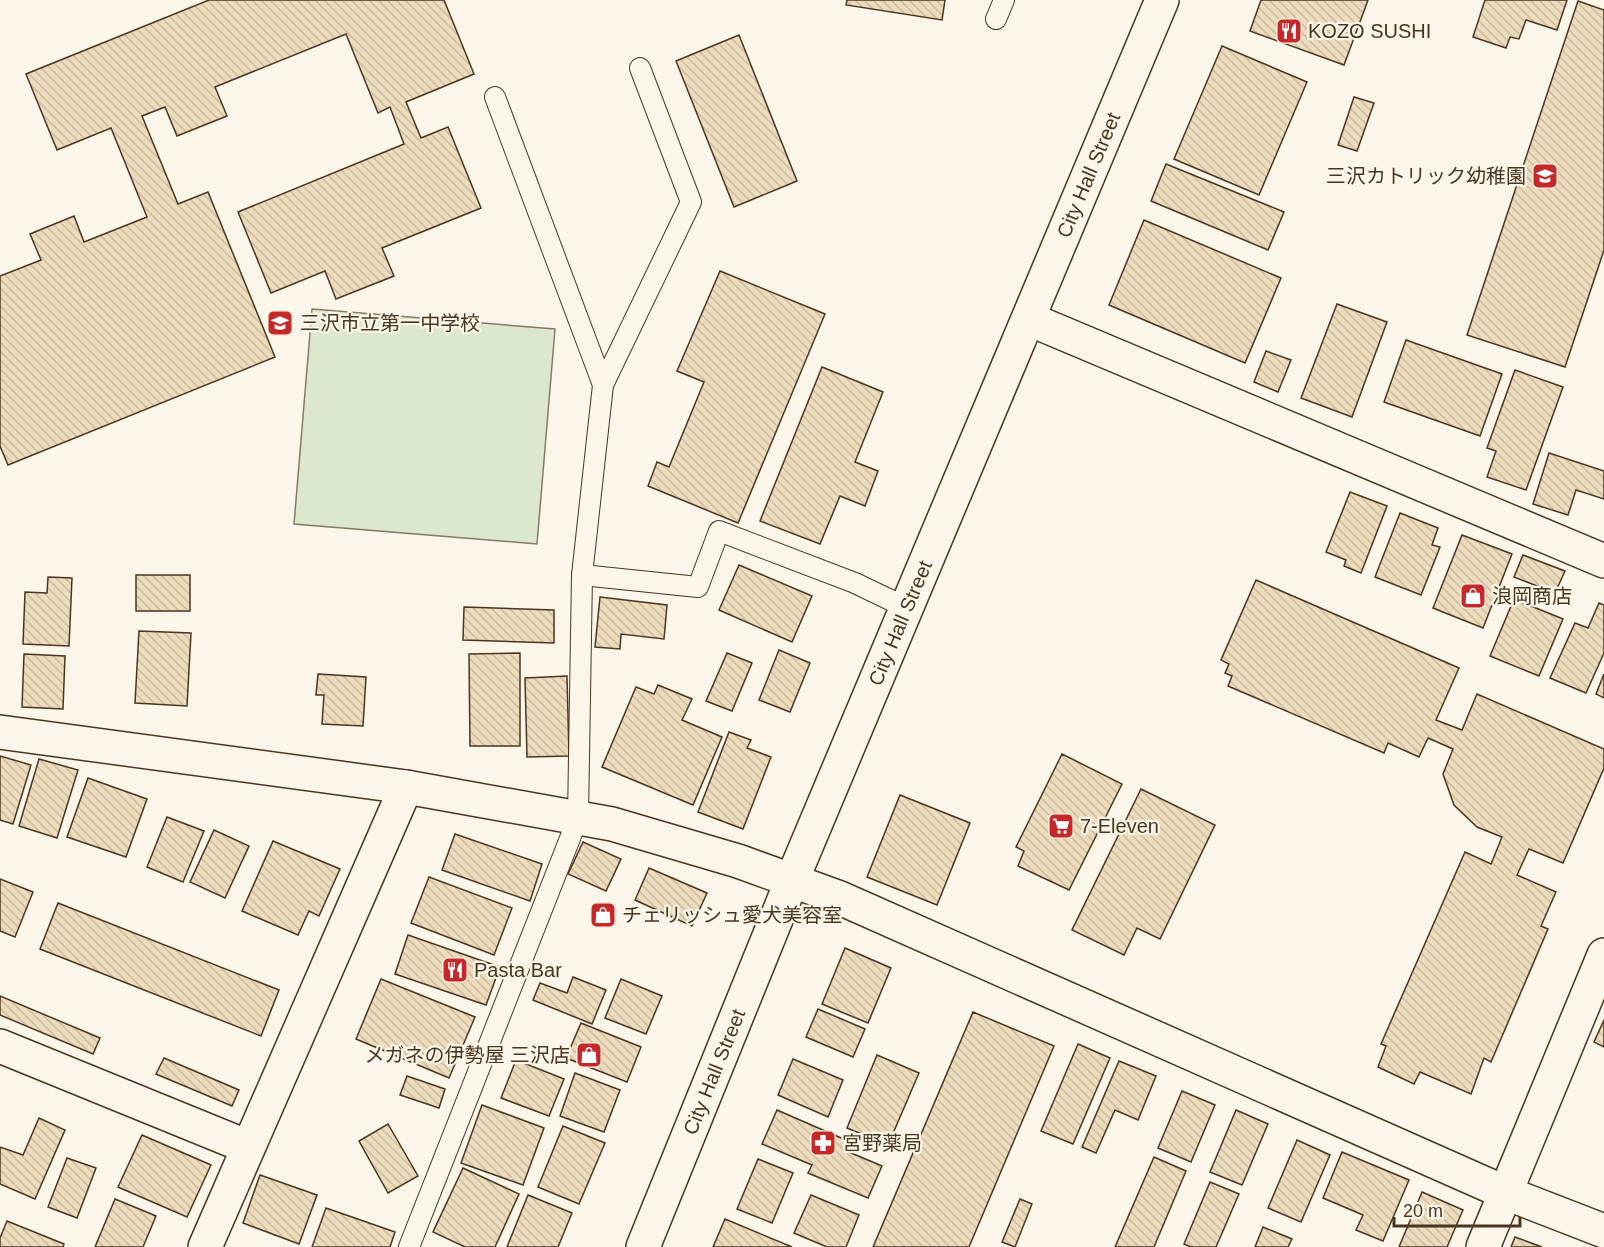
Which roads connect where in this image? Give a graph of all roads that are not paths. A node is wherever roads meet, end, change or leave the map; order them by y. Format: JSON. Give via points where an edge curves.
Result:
{"nodes":[{"id":1,"x":1004,"y":0,"type":"edge"},
{"id":2,"x":1162,"y":0,"type":"edge"},
{"id":3,"x":996,"y":19,"type":"dead end"},
{"id":4,"x":640,"y":68,"type":"dead end"},
{"id":5,"x":495,"y":97,"type":"dead end"},
{"id":6,"x":1029,"y":319,"type":"junction"},
{"id":7,"x":603,"y":385,"type":"junction"},
{"id":8,"x":1604,"y":561,"type":"edge"},
{"id":9,"x":582,"y":575,"type":"junction"},
{"id":10,"x":907,"y":608,"type":"junction"},
{"id":11,"x":0,"y":732,"type":"edge"},
{"id":12,"x":406,"y":787,"type":"junction"},
{"id":13,"x":579,"y":818,"type":"junction"},
{"id":14,"x":792,"y":880,"type":"junction"},
{"id":15,"x":1604,"y":955,"type":"edge"},
{"id":16,"x":0,"y":1046,"type":"edge"},
{"id":17,"x":248,"y":1147,"type":"junction"},
{"id":18,"x":1506,"y":1193,"type":"junction"},
{"id":19,"x":1604,"y":1231,"type":"edge"},
{"id":20,"x":205,"y":1247,"type":"edge"},
{"id":21,"x":409,"y":1247,"type":"edge"},
{"id":22,"x":643,"y":1247,"type":"edge"},
{"id":23,"x":1483,"y":1247,"type":"edge"}],
"edges":[{"from":1,"to":3,"type":"lane"},
{"from":2,"to":6,"type":"street","name":"City Hall Street"},
{"from":4,"to":7,"type":"lane","via":[[690,202]]},
{"from":5,"to":7,"type":"lane"},
{"from":6,"to":8,"type":"street"},
{"from":6,"to":10,"type":"street","name":"City Hall Street"},
{"from":7,"to":9,"type":"lane"},
{"from":9,"to":10,"type":"lane","via":[[698,587],[719,531],[855,583]]},
{"from":9,"to":13,"type":"lane"},
{"from":10,"to":14,"type":"street","name":"City Hall Street"},
{"from":11,"to":12,"type":"street"},
{"from":12,"to":13,"type":"street"},
{"from":12,"to":17,"type":"street"},
{"from":13,"to":14,"type":"street","via":[[612,824]]},
{"from":13,"to":21,"type":"lane"},
{"from":14,"to":18,"type":"street"},
{"from":14,"to":22,"type":"street","name":"City Hall Street"},
{"from":15,"to":18,"type":"street"},
{"from":16,"to":17,"type":"street"},
{"from":17,"to":20,"type":"street"},
{"from":18,"to":19,"type":"street"},
{"from":18,"to":23,"type":"street"}]}
